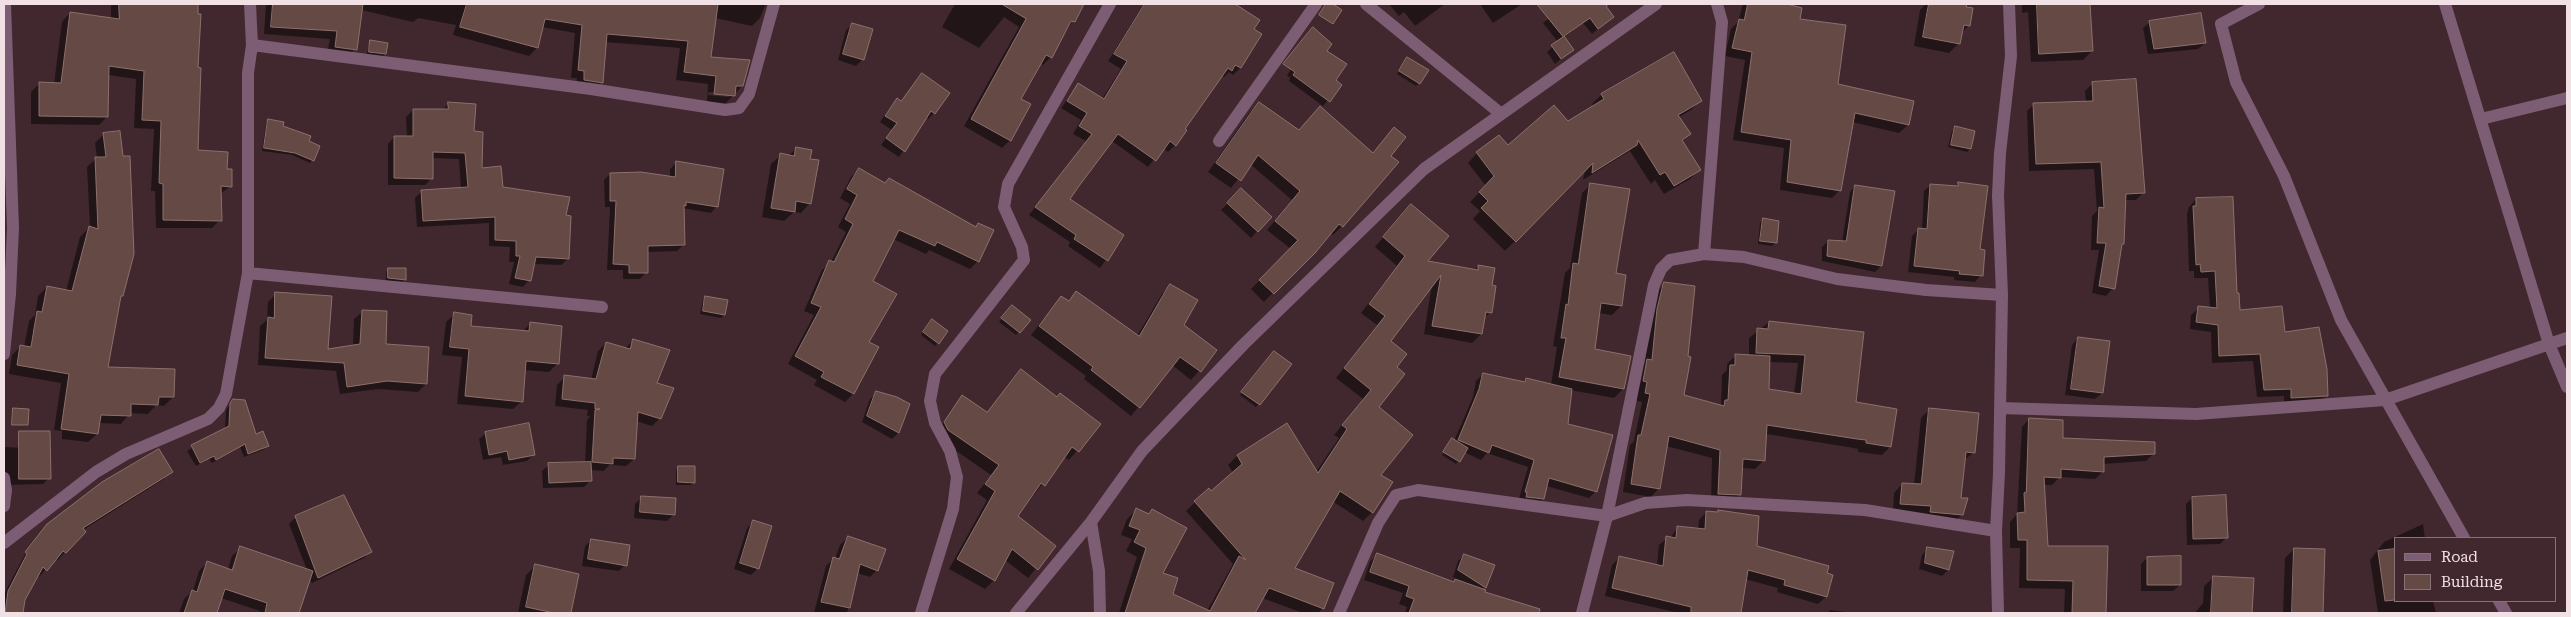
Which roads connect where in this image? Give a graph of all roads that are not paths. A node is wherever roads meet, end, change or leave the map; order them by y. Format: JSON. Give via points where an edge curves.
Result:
{"nodes":[{"id":1,"x":5,"y":4,"type":"edge"},
{"id":2,"x":250,"y":4,"type":"edge"},
{"id":3,"x":774,"y":4,"type":"edge"},
{"id":4,"x":1110,"y":4,"type":"edge"},
{"id":5,"x":1316,"y":4,"type":"edge"},
{"id":6,"x":1366,"y":4,"type":"edge"},
{"id":7,"x":1656,"y":4,"type":"edge"},
{"id":8,"x":1717,"y":4,"type":"edge"},
{"id":9,"x":2009,"y":4,"type":"edge"},
{"id":10,"x":2259,"y":4,"type":"edge"},
{"id":11,"x":2445,"y":4,"type":"edge"},
{"id":12,"x":252,"y":45,"type":"junction"},
{"id":13,"x":2567,"y":98,"type":"edge"},
{"id":14,"x":1500,"y":113,"type":"junction"},
{"id":15,"x":2481,"y":119,"type":"junction"},
{"id":16,"x":1219,"y":141,"type":"dead end"},
{"id":17,"x":1704,"y":254,"type":"junction"},
{"id":18,"x":248,"y":273,"type":"junction"},
{"id":19,"x":2002,"y":295,"type":"junction"},
{"id":20,"x":602,"y":307,"type":"dead end"},
{"id":21,"x":2567,"y":338,"type":"edge"},
{"id":22,"x":2549,"y":344,"type":"junction"},
{"id":23,"x":4,"y":354,"type":"edge"},
{"id":24,"x":2567,"y":388,"type":"edge"},
{"id":25,"x":2385,"y":400,"type":"junction"},
{"id":26,"x":2000,"y":408,"type":"junction"},
{"id":27,"x":4,"y":478,"type":"edge"},
{"id":28,"x":4,"y":506,"type":"edge"},
{"id":29,"x":1607,"y":516,"type":"junction"},
{"id":30,"x":1092,"y":522,"type":"junction"},
{"id":31,"x":1996,"y":531,"type":"junction"},
{"id":32,"x":2463,"y":537,"type":"edge"},
{"id":33,"x":4,"y":544,"type":"edge"},
{"id":34,"x":2500,"y":602,"type":"edge"},
{"id":35,"x":921,"y":613,"type":"edge"},
{"id":36,"x":1016,"y":613,"type":"edge"},
{"id":37,"x":1100,"y":613,"type":"edge"},
{"id":38,"x":1339,"y":613,"type":"edge"},
{"id":39,"x":1582,"y":613,"type":"edge"},
{"id":40,"x":1998,"y":613,"type":"edge"},
{"id":41,"x":2506,"y":613,"type":"edge"}],
"edges":[{"from":1,"to":23,"type":"street","via":[[13,228]]},
{"from":2,"to":12,"type":"street"},
{"from":3,"to":12,"type":"street","via":[[749,94],[739,108],[725,110],[591,89]]},
{"from":4,"to":35,"type":"street","via":[[1008,184],[1004,207],[1022,247],[1024,260],[935,374],[930,401],[935,423],[950,451],[957,478],[954,509]]},
{"from":5,"to":16,"type":"street"},
{"from":6,"to":14,"type":"street"},
{"from":7,"to":14,"type":"street"},
{"from":8,"to":17,"type":"street","via":[[1722,22]]},
{"from":9,"to":19,"type":"street","via":[[2011,56],[1998,195]]},
{"from":10,"to":25,"type":"street","via":[[2221,24],[2236,82],[2284,176],[2341,320]]},
{"from":11,"to":15,"type":"street"},
{"from":12,"to":18,"type":"street","via":[[248,73]]},
{"from":13,"to":15,"type":"street"},
{"from":14,"to":30,"type":"street","via":[[1424,169],[1242,345],[1142,451]]},
{"from":15,"to":22,"type":"street"},
{"from":17,"to":19,"type":"street","via":[[1744,257],[1837,279]]},
{"from":17,"to":29,"type":"street","via":[[1670,260],[1654,286]]},
{"from":18,"to":20,"type":"street"},
{"from":18,"to":33,"type":"street","via":[[226,394],[219,408],[208,420],[126,454],[96,472]]},
{"from":19,"to":26,"type":"street"},
{"from":21,"to":22,"type":"street"},
{"from":22,"to":24,"type":"street"},
{"from":22,"to":25,"type":"street"},
{"from":25,"to":26,"type":"street","via":[[2196,414]]},
{"from":25,"to":32,"type":"street"},
{"from":26,"to":31,"type":"street"},
{"from":27,"to":28,"type":"street"},
{"from":29,"to":31,"type":"street","via":[[1645,503],[1686,500],[1865,510]]},
{"from":29,"to":38,"type":"street","via":[[1418,490],[1396,495],[1378,523]]},
{"from":29,"to":39,"type":"street"},
{"from":30,"to":36,"type":"street"},
{"from":30,"to":37,"type":"street","via":[[1099,571]]},
{"from":31,"to":40,"type":"street"},
{"from":34,"to":41,"type":"street"}]}
